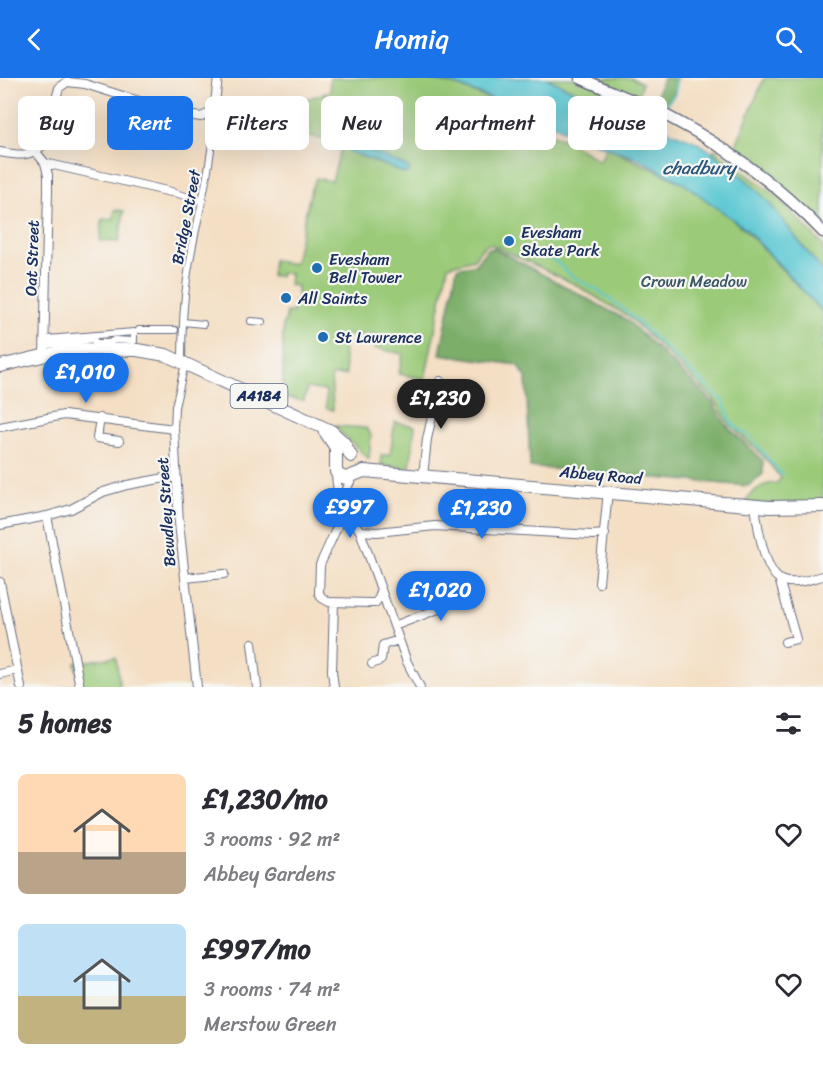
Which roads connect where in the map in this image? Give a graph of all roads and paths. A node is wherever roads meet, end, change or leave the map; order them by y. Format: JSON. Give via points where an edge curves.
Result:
{"nodes":[{"id":1,"x":218,"y":78,"type":"edge"},
{"id":2,"x":580,"y":78,"type":"edge"},
{"id":3,"x":60,"y":82,"type":"edge"},
{"id":4,"x":216,"y":96,"type":"edge"},
{"id":5,"x":205,"y":115,"type":"edge"},
{"id":6,"x":212,"y":150,"type":"edge"},
{"id":7,"x":0,"y":152,"type":"edge"},
{"id":8,"x":36,"y":152,"type":"junction"},
{"id":9,"x":45,"y":163,"type":"junction"},
{"id":10,"x":171,"y":192,"type":"joint"},
{"id":11,"x":203,"y":201,"type":"junction"},
{"id":12,"x":823,"y":232,"type":"edge"},
{"id":13,"x":251,"y":321,"type":"dead end"},
{"id":14,"x":263,"y":322,"type":"dead end"},
{"id":15,"x":203,"y":324,"type":"dead end"},
{"id":16,"x":179,"y":328,"type":"junction"},
{"id":17,"x":136,"y":331,"type":"junction"},
{"id":18,"x":44,"y":355,"type":"junction"},
{"id":19,"x":184,"y":363,"type":"junction"},
{"id":20,"x":0,"y":366,"type":"edge"},
{"id":21,"x":440,"y":381,"type":"dead end"},
{"id":22,"x":100,"y":418,"type":"junction"},
{"id":23,"x":0,"y":427,"type":"edge"},
{"id":24,"x":322,"y":427,"type":"junction"},
{"id":25,"x":174,"y":429,"type":"junction"},
{"id":26,"x":119,"y":441,"type":"dead end"},
{"id":27,"x":354,"y":457,"type":"junction"},
{"id":28,"x":337,"y":468,"type":"junction"},
{"id":29,"x":377,"y":472,"type":"junction"},
{"id":30,"x":354,"y":475,"type":"junction"},
{"id":31,"x":176,"y":476,"type":"junction"},
{"id":32,"x":423,"y":476,"type":"junction"},
{"id":33,"x":608,"y":491,"type":"junction"},
{"id":34,"x":754,"y":505,"type":"junction"},
{"id":35,"x":823,"y":506,"type":"edge"},
{"id":36,"x":47,"y":516,"type":"junction"},
{"id":37,"x":0,"y":525,"type":"edge"},
{"id":38,"x":360,"y":531,"type":"junction"},
{"id":39,"x":604,"y":534,"type":"junction"},
{"id":40,"x":224,"y":574,"type":"dead end"},
{"id":41,"x":823,"y":576,"type":"edge"},
{"id":42,"x":185,"y":578,"type":"junction"},
{"id":43,"x":779,"y":579,"type":"junction"},
{"id":44,"x":0,"y":582,"type":"edge"},
{"id":45,"x":599,"y":583,"type":"dead end"},
{"id":46,"x":453,"y":588,"type":"dead end"},
{"id":47,"x":381,"y":591,"type":"junction"},
{"id":48,"x":334,"y":602,"type":"junction"},
{"id":49,"x":375,"y":603,"type":"junction"},
{"id":50,"x":387,"y":606,"type":"junction"},
{"id":51,"x":394,"y":626,"type":"junction"},
{"id":52,"x":399,"y":640,"type":"junction"},
{"id":53,"x":785,"y":642,"type":"dead end"},
{"id":54,"x":250,"y":647,"type":"dead end"},
{"id":55,"x":372,"y":664,"type":"dead end"},
{"id":56,"x":17,"y":670,"type":"junction"},
{"id":57,"x":0,"y":674,"type":"edge"},
{"id":58,"x":21,"y":687,"type":"edge"},
{"id":59,"x":80,"y":687,"type":"edge"},
{"id":60,"x":197,"y":687,"type":"edge"},
{"id":61,"x":257,"y":687,"type":"edge"},
{"id":62,"x":334,"y":687,"type":"edge"},
{"id":63,"x":420,"y":687,"type":"edge"}],
"edges":[{"from":1,"to":4,"type":"street","name":"Bridge Street"},
{"from":2,"to":12,"type":"main road","via":[[668,116],[717,144],[789,199]]},
{"from":3,"to":5,"type":"street","via":[[85,84],[186,115]]},
{"from":3,"to":8,"type":"street","via":[[46,138]]},
{"from":6,"to":11,"type":"street","name":"Bridge Street"},
{"from":7,"to":8,"type":"street","via":[[22,156]]},
{"from":8,"to":9,"type":"street"},
{"from":9,"to":10,"type":"street"},
{"from":9,"to":18,"type":"street","name":"Oat Street","via":[[48,192]]},
{"from":10,"to":11,"type":"street"},
{"from":11,"to":16,"type":"street","name":"Bridge Street"},
{"from":13,"to":14,"type":"street"},
{"from":15,"to":16,"type":"street"},
{"from":16,"to":17,"type":"street"},
{"from":16,"to":19,"type":"street","name":"Bridge Street"},
{"from":17,"to":17,"type":"street","via":[[134,341],[95,343],[94,339],[48,345],[47,339]]},
{"from":18,"to":19,"type":"main road","number":"A4184","via":[[103,348],[166,355]]},
{"from":18,"to":20,"type":"main road","number":"A4184"},
{"from":19,"to":24,"type":"main road","number":"A4184"},
{"from":19,"to":25,"type":"street","name":"Bewdley Street"},
{"from":21,"to":32,"type":"street"},
{"from":22,"to":23,"type":"street","via":[[64,415]]},
{"from":22,"to":25,"type":"street"},
{"from":22,"to":26,"type":"street","via":[[97,438]]},
{"from":24,"to":27,"type":"main road","number":"A4184","via":[[338,436]]},
{"from":24,"to":28,"type":"main road","via":[[336,448]]},
{"from":25,"to":31,"type":"street","name":"Bewdley Street"},
{"from":27,"to":28,"type":"main road","via":[[343,455]]},
{"from":27,"to":29,"type":"main road","name":"Abbey Road","number":"A4184"},
{"from":27,"to":30,"type":"main road","via":[[358,465]]},
{"from":28,"to":30,"type":"main road","number":"A4184","via":[[346,478]]},
{"from":28,"to":48,"type":"street","via":[[337,527],[320,565],[318,590],[322,598]]},
{"from":29,"to":30,"type":"main road","name":"Abbey Road","number":"A4184"},
{"from":29,"to":32,"type":"main road","name":"Abbey Road","number":"A4184"},
{"from":30,"to":38,"type":"street","via":[[346,485],[346,501],[349,515]]},
{"from":31,"to":36,"type":"street","via":[[102,492]]},
{"from":31,"to":42,"type":"street","name":"Bewdley Street"},
{"from":32,"to":33,"type":"main road","name":"Abbey Road","number":"A4184"},
{"from":33,"to":34,"type":"main road","name":"Abbey Road","number":"A4184"},
{"from":33,"to":39,"type":"street"},
{"from":34,"to":35,"type":"main road","name":"Abbey Road","number":"A4184"},
{"from":34,"to":43,"type":"street","via":[[765,552]]},
{"from":36,"to":37,"type":"street"},
{"from":36,"to":59,"type":"street"},
{"from":38,"to":39,"type":"street","via":[[435,526]]},
{"from":38,"to":47,"type":"street"},
{"from":39,"to":45,"type":"street"},
{"from":40,"to":42,"type":"street"},
{"from":41,"to":43,"type":"street","via":[[797,582]]},
{"from":42,"to":60,"type":"street","name":"Bewdley Street"},
{"from":43,"to":53,"type":"street","via":[[796,639]]},
{"from":44,"to":56,"type":"street"},
{"from":46,"to":51,"type":"street","via":[[449,608]]},
{"from":47,"to":49,"type":"street"},
{"from":47,"to":50,"type":"street"},
{"from":48,"to":49,"type":"street"},
{"from":48,"to":62,"type":"street"},
{"from":49,"to":50,"type":"street"},
{"from":50,"to":51,"type":"street"},
{"from":51,"to":52,"type":"street"},
{"from":52,"to":55,"type":"street","via":[[383,645],[381,660]]},
{"from":52,"to":63,"type":"street"},
{"from":54,"to":61,"type":"street"},
{"from":56,"to":57,"type":"street"},
{"from":56,"to":58,"type":"street"}]}
